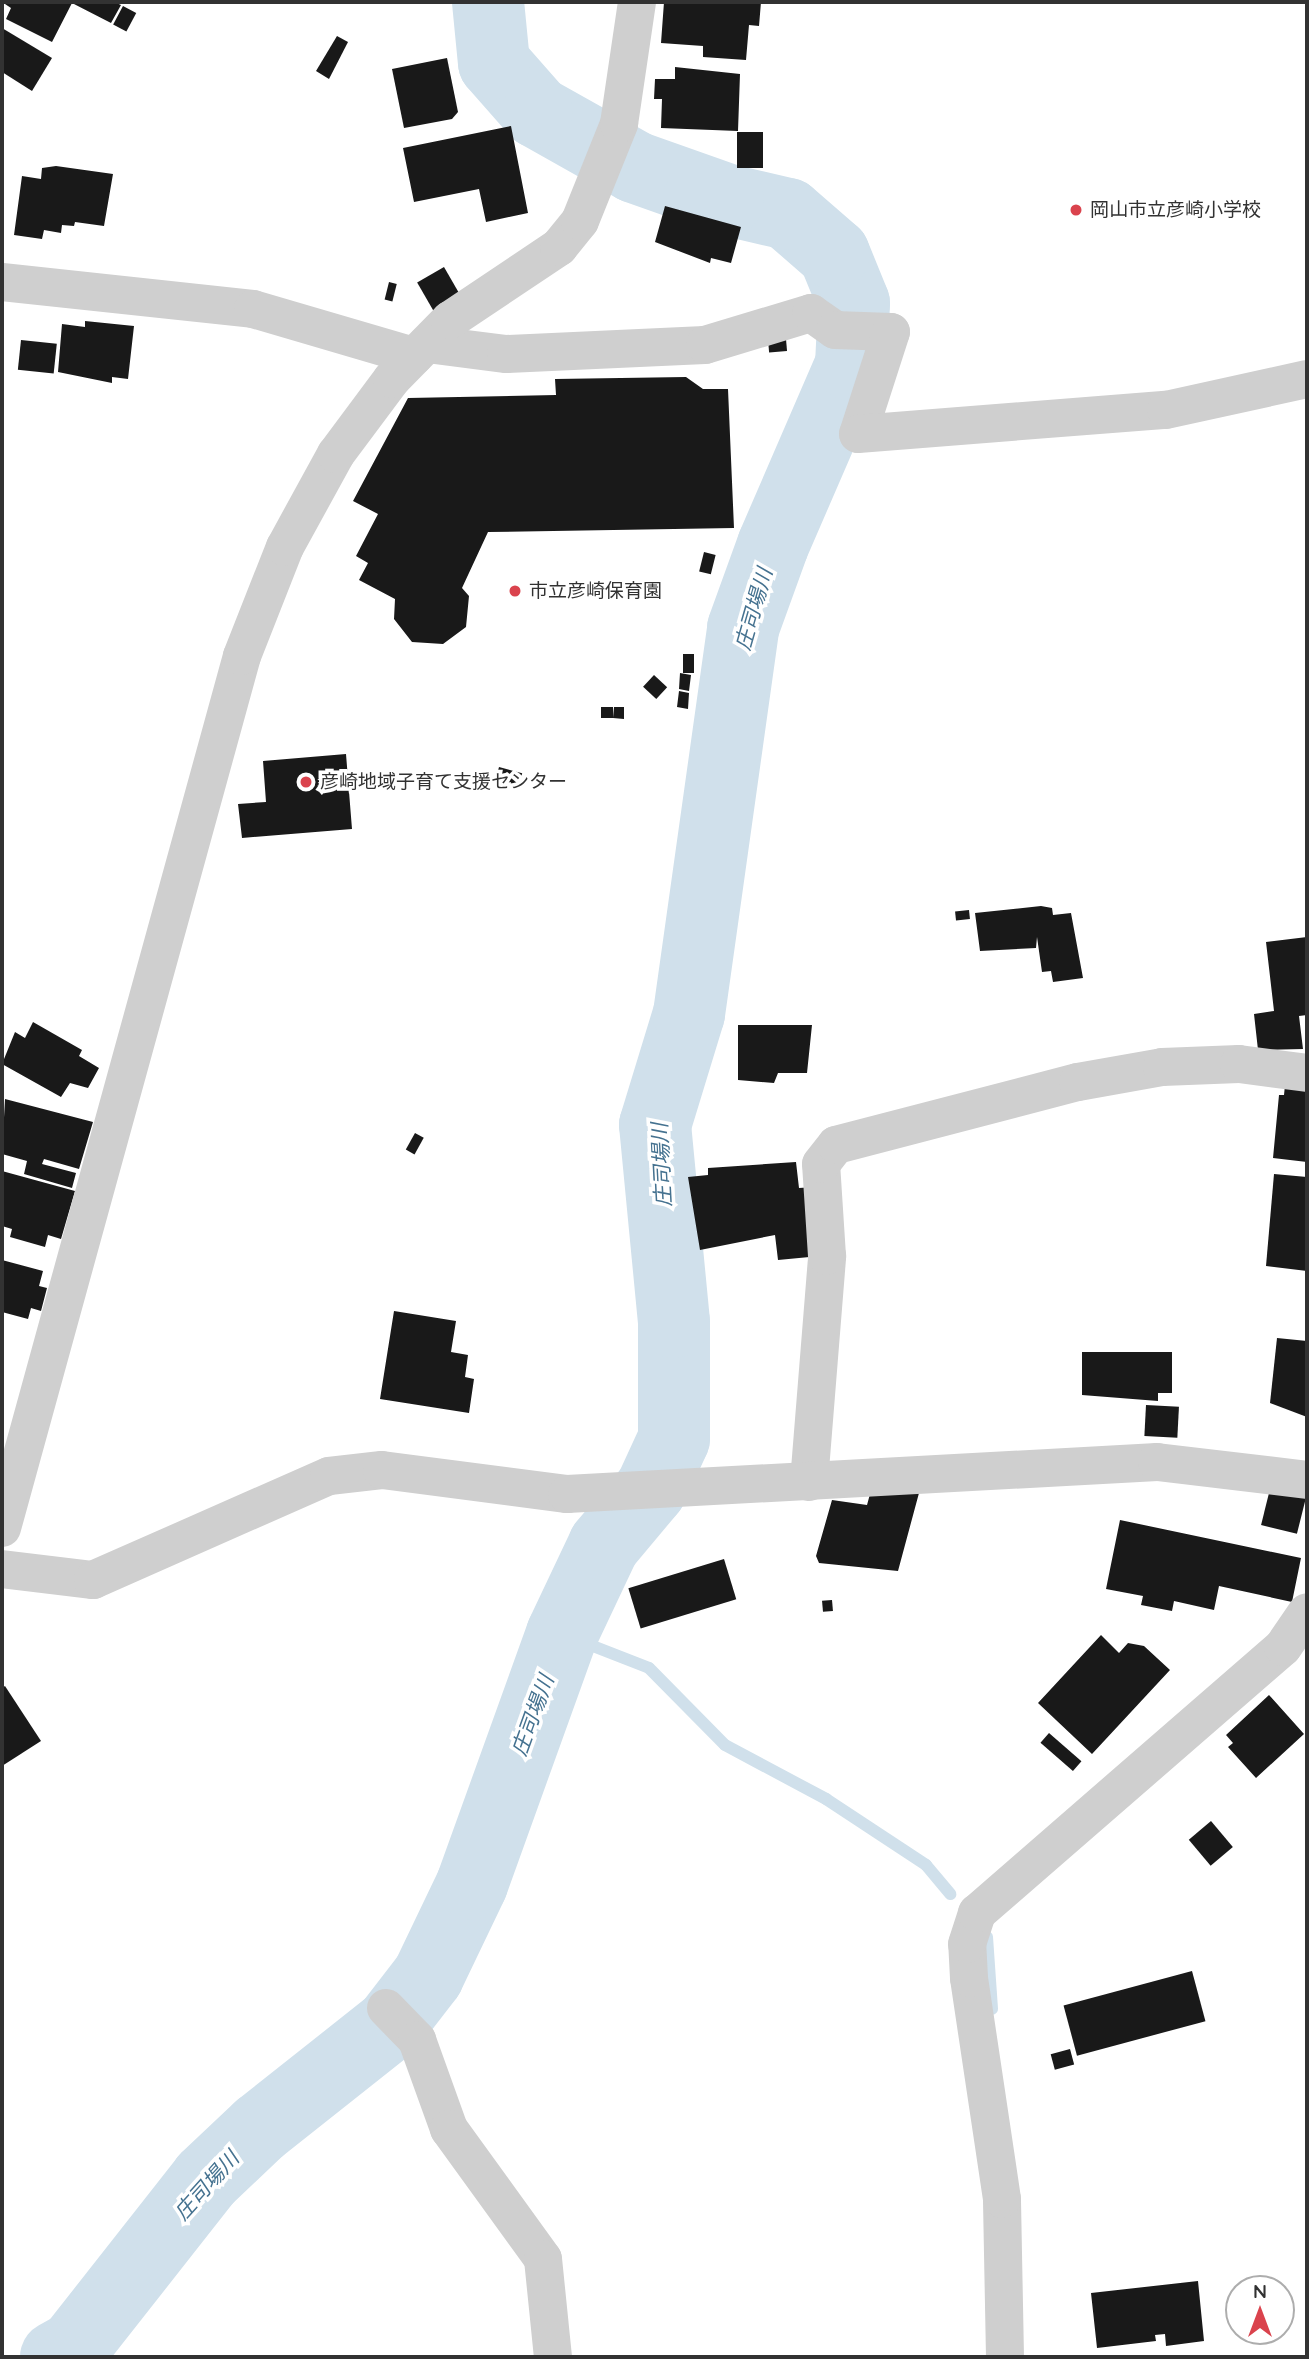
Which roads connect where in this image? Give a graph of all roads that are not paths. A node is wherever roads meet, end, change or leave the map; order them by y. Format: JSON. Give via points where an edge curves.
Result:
{"nodes":[{"id":1,"x":636,"y":2,"type":"edge"},
{"id":2,"x":2,"y":282,"type":"edge"},
{"id":3,"x":421,"y":350,"type":"junction"},
{"id":4,"x":1307,"y":379,"type":"edge"},
{"id":5,"x":1307,"y":1073,"type":"edge"},
{"id":6,"x":1307,"y":1480,"type":"edge"},
{"id":7,"x":809,"y":1482,"type":"junction"},
{"id":8,"x":2,"y":1528,"type":"edge"},
{"id":9,"x":2,"y":1569,"type":"edge"},
{"id":10,"x":1307,"y":1612,"type":"edge"},
{"id":11,"x":386,"y":2008,"type":"dead end"},
{"id":12,"x":553,"y":2357,"type":"edge"},
{"id":13,"x":1005,"y":2357,"type":"edge"}],
"edges":[{"from":1,"to":3,"type":"street","via":[[619,124],[580,221],[559,247],[450,320]]},
{"from":2,"to":3,"type":"street","via":[[241,307]]},
{"from":3,"to":4,"type":"street","via":[[506,354],[705,345],[811,313],[835,330],[891,332],[858,434],[1166,410]]},
{"from":3,"to":8,"type":"street","via":[[336,454],[285,547],[242,656]]},
{"from":5,"to":7,"type":"street","via":[[1239,1064],[1162,1067],[1078,1082],[836,1145],[821,1164],[828,1256]]},
{"from":6,"to":7,"type":"street","via":[[1157,1462]]},
{"from":7,"to":9,"type":"street","via":[[566,1494],[382,1470],[330,1476],[93,1580]]},
{"from":10,"to":13,"type":"street","via":[[1283,1647],[977,1913],[967,1944],[968,1978],[1002,2199]]},
{"from":11,"to":12,"type":"street","via":[[417,2040],[449,2129],[543,2259]]}]}
